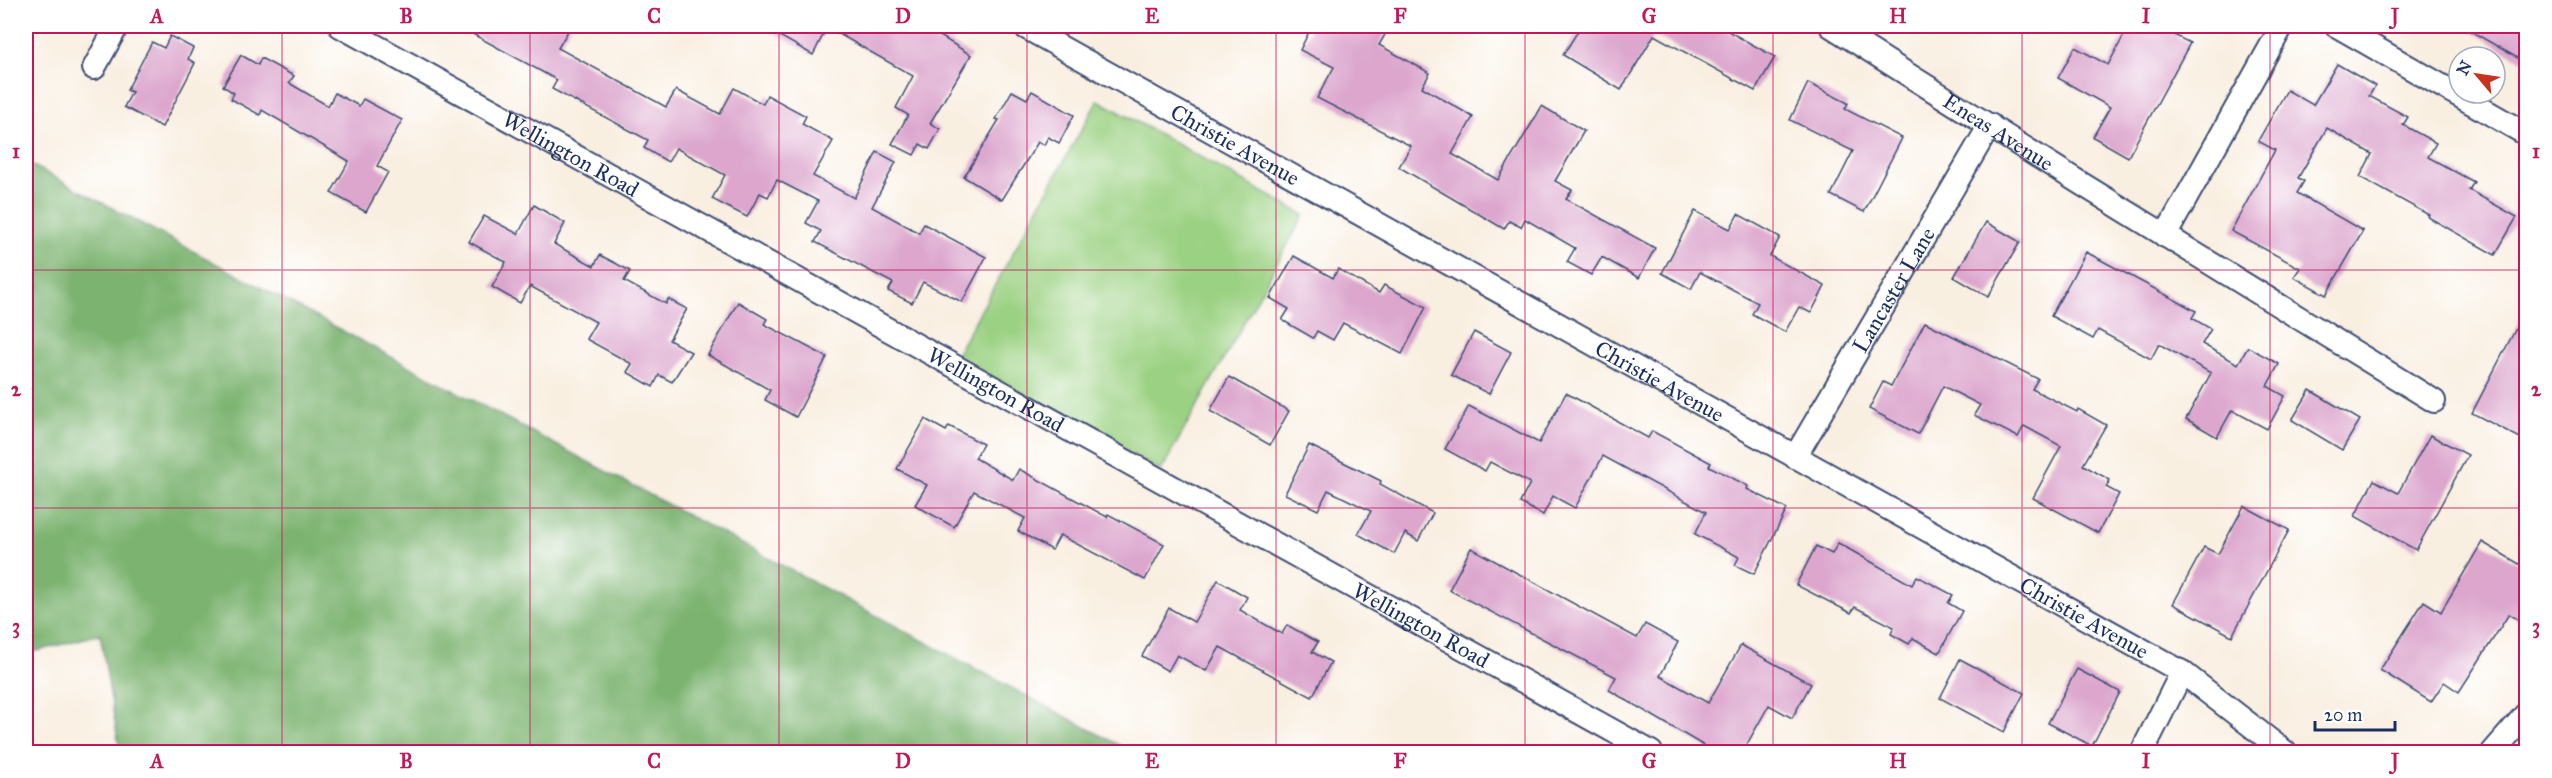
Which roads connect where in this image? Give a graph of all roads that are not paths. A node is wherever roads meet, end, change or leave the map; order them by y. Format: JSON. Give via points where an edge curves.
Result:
{"nodes":[{"id":1,"x":117,"y":26,"type":"edge"},
{"id":2,"x":340,"y":26,"type":"edge"},
{"id":3,"x":1023,"y":26,"type":"edge"},
{"id":4,"x":1831,"y":26,"type":"edge"},
{"id":5,"x":2282,"y":26,"type":"edge"},
{"id":6,"x":2337,"y":26,"type":"edge"},
{"id":7,"x":94,"y":68,"type":"dead end"},
{"id":8,"x":1990,"y":125,"type":"junction"},
{"id":9,"x":2526,"y":134,"type":"edge"},
{"id":10,"x":2165,"y":236,"type":"junction"},
{"id":11,"x":2434,"y":402,"type":"dead end"},
{"id":12,"x":1795,"y":457,"type":"junction"},
{"id":13,"x":2182,"y":672,"type":"junction"},
{"id":14,"x":2526,"y":714,"type":"edge"},
{"id":15,"x":1651,"y":753,"type":"edge"},
{"id":16,"x":2142,"y":753,"type":"edge"},
{"id":17,"x":2285,"y":753,"type":"edge"},
{"id":18,"x":2493,"y":753,"type":"edge"}],
"edges":[{"from":1,"to":7,"type":"street"},
{"from":2,"to":15,"type":"street","name":"Wellington Road"},
{"from":3,"to":12,"type":"street","name":"Christie Avenue"},
{"from":4,"to":8,"type":"street","name":"Eneas Avenue"},
{"from":5,"to":10,"type":"street"},
{"from":6,"to":9,"type":"street"},
{"from":8,"to":10,"type":"street","name":"Eneas Avenue"},
{"from":8,"to":12,"type":"street","name":"Lancaster Lane"},
{"from":10,"to":11,"type":"street","name":"Eneas Avenue"},
{"from":12,"to":13,"type":"street","name":"Christie Avenue"},
{"from":13,"to":16,"type":"street"},
{"from":13,"to":17,"type":"street","name":"Christie Avenue"},
{"from":14,"to":18,"type":"street"}]}
